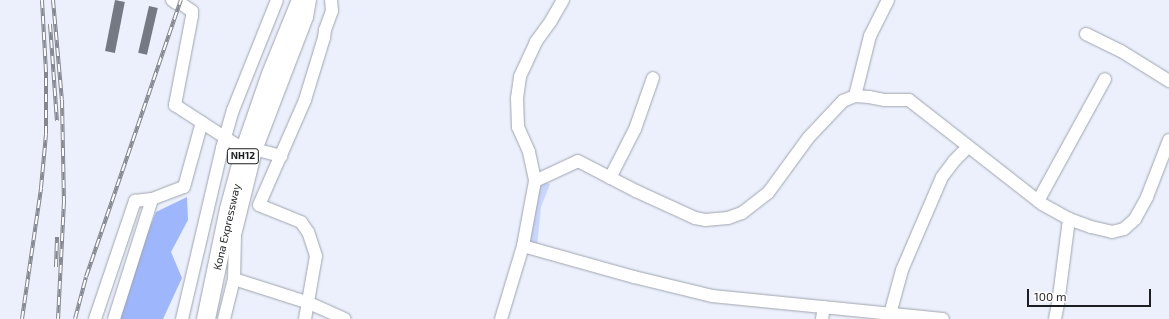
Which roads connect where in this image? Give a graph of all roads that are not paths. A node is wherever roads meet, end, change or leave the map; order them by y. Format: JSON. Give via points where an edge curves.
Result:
{"nodes":[{"id":1,"x":277,"y":0,"type":"edge"},
{"id":2,"x":288,"y":0,"type":"edge"},
{"id":3,"x":301,"y":0,"type":"edge"},
{"id":4,"x":310,"y":0,"type":"edge"},
{"id":5,"x":331,"y":0,"type":"edge"},
{"id":6,"x":563,"y":0,"type":"edge"},
{"id":7,"x":888,"y":0,"type":"edge"},
{"id":8,"x":177,"y":3,"type":"edge"},
{"id":9,"x":1086,"y":34,"type":"dead end"},
{"id":10,"x":653,"y":78,"type":"dead end"},
{"id":11,"x":1105,"y":79,"type":"dead end"},
{"id":12,"x":1169,"y":81,"type":"edge"},
{"id":13,"x":855,"y":96,"type":"junction"},
{"id":14,"x":202,"y":122,"type":"junction"},
{"id":15,"x":1169,"y":140,"type":"edge"},
{"id":16,"x":240,"y":145,"type":"junction"},
{"id":17,"x":968,"y":147,"type":"junction"},
{"id":18,"x":281,"y":156,"type":"junction"},
{"id":19,"x":610,"y":178,"type":"junction"},
{"id":20,"x":535,"y":181,"type":"junction"},
{"id":21,"x":152,"y":199,"type":"junction"},
{"id":22,"x":1038,"y":201,"type":"junction"},
{"id":23,"x":1069,"y":219,"type":"junction"},
{"id":24,"x":523,"y":246,"type":"junction"},
{"id":25,"x":234,"y":278,"type":"junction"},
{"id":26,"x":309,"y":303,"type":"junction"},
{"id":27,"x":823,"y":313,"type":"edge"},
{"id":28,"x":890,"y":314,"type":"junction"},
{"id":29,"x":95,"y":319,"type":"edge"},
{"id":30,"x":114,"y":319,"type":"edge"},
{"id":31,"x":182,"y":319,"type":"edge"},
{"id":32,"x":195,"y":319,"type":"edge"},
{"id":33,"x":206,"y":319,"type":"edge"},
{"id":34,"x":224,"y":319,"type":"edge"},
{"id":35,"x":305,"y":319,"type":"edge"},
{"id":36,"x":345,"y":319,"type":"edge"},
{"id":37,"x":501,"y":319,"type":"edge"},
{"id":38,"x":943,"y":319,"type":"edge"},
{"id":39,"x":1055,"y":319,"type":"edge"}],
"edges":[{"from":1,"to":16,"type":"street","via":[[233,110]]},
{"from":2,"to":16,"type":"highway","name":"Kona Expressway","number":"NH12","via":[[263,60]]},
{"from":3,"to":16,"type":"highway","name":"Kona Expressway","number":"NH12"},
{"from":4,"to":16,"type":"street","via":[[307,16]]},
{"from":5,"to":18,"type":"street","via":[[332,11],[305,100]]},
{"from":6,"to":20,"type":"street","via":[[536,42],[520,77],[517,98],[518,127],[529,152]]},
{"from":7,"to":13,"type":"street","via":[[870,36]]},
{"from":8,"to":14,"type":"street","via":[[192,11],[192,16],[175,105]]},
{"from":9,"to":12,"type":"street","via":[[1121,51]]},
{"from":10,"to":19,"type":"street","via":[[635,128]]},
{"from":11,"to":22,"type":"street"},
{"from":13,"to":17,"type":"street","via":[[909,100]]},
{"from":13,"to":19,"type":"street","via":[[843,101],[829,115],[809,137],[768,193],[742,214],[705,220],[695,218]]},
{"from":14,"to":16,"type":"street"},
{"from":14,"to":21,"type":"street","via":[[184,187]]},
{"from":15,"to":23,"type":"street","via":[[1147,197],[1131,224],[1112,232]]},
{"from":16,"to":18,"type":"street"},
{"from":16,"to":25,"type":"street"},
{"from":16,"to":31,"type":"street","via":[[209,198]]},
{"from":16,"to":32,"type":"highway","name":"Kona Expressway","number":"NH12"},
{"from":16,"to":33,"type":"highway","name":"Kona Expressway","number":"NH12"},
{"from":17,"to":22,"type":"street"},
{"from":17,"to":28,"type":"street","via":[[942,177],[902,270]]},
{"from":18,"to":26,"type":"street","via":[[258,205],[300,222],[308,232],[316,256]]},
{"from":19,"to":20,"type":"street","via":[[578,161]]},
{"from":20,"to":24,"type":"street"},
{"from":21,"to":29,"type":"street","via":[[135,201]]},
{"from":21,"to":30,"type":"street"},
{"from":22,"to":23,"type":"street"},
{"from":23,"to":39,"type":"street"},
{"from":24,"to":27,"type":"street","via":[[712,296]]},
{"from":24,"to":37,"type":"street"},
{"from":25,"to":26,"type":"street"},
{"from":25,"to":34,"type":"street"},
{"from":26,"to":35,"type":"street"},
{"from":26,"to":36,"type":"street"},
{"from":27,"to":28,"type":"street"},
{"from":28,"to":38,"type":"street"}]}
